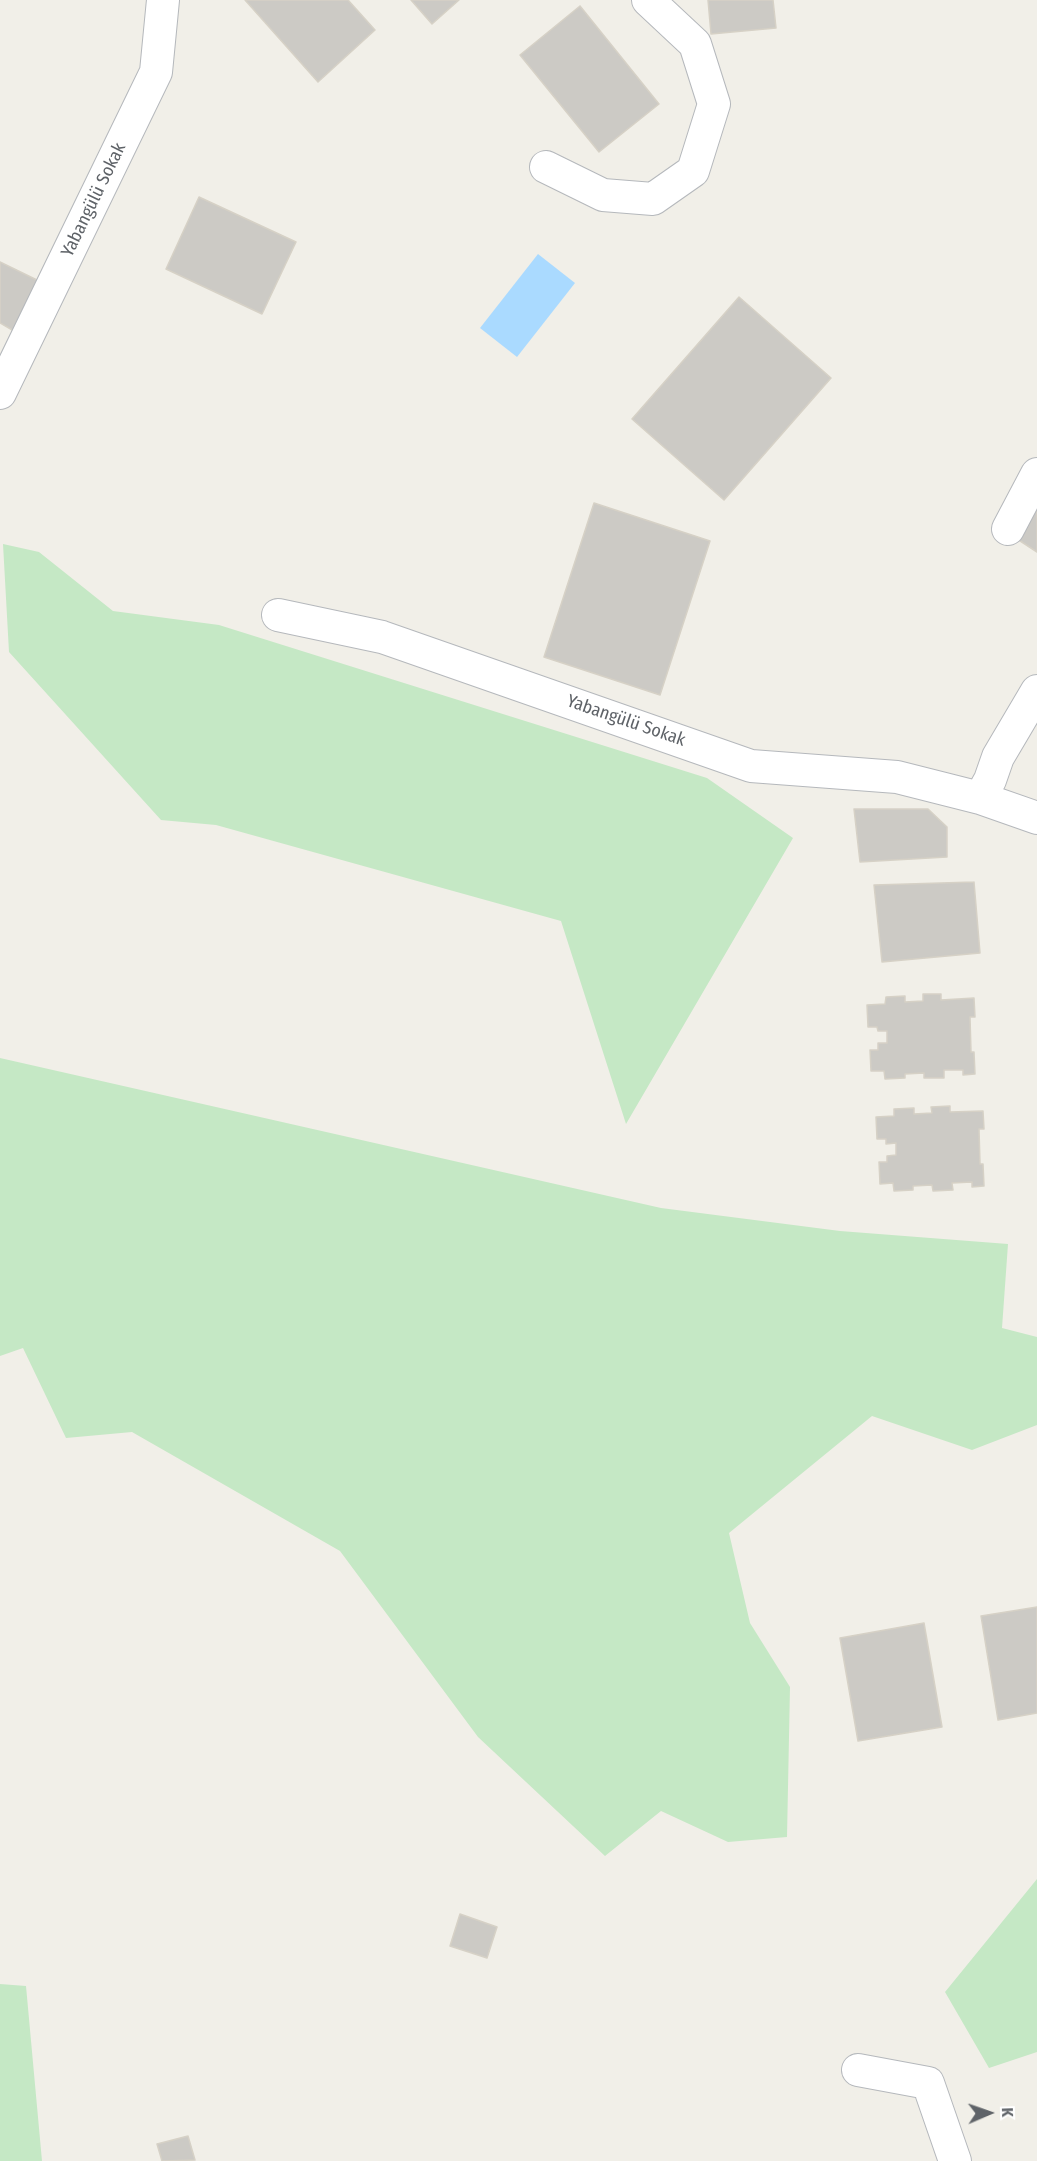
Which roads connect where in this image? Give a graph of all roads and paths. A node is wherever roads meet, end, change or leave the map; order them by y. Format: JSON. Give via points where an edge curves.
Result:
{"nodes":[{"id":1,"x":163,"y":0,"type":"edge"},
{"id":2,"x":648,"y":0,"type":"edge"},
{"id":3,"x":546,"y":166,"type":"dead end"},
{"id":4,"x":0,"y":393,"type":"edge"},
{"id":5,"x":1037,"y":474,"type":"edge"},
{"id":6,"x":1008,"y":529,"type":"dead end"},
{"id":7,"x":278,"y":615,"type":"dead end"},
{"id":8,"x":1037,"y":691,"type":"edge"},
{"id":9,"x":980,"y":798,"type":"junction"},
{"id":10,"x":1037,"y":818,"type":"edge"},
{"id":11,"x":858,"y":2070,"type":"dead end"},
{"id":12,"x":955,"y":2161,"type":"edge"}],
"edges":[{"from":1,"to":4,"type":"street","name":"Yabangülü Sokak","via":[[156,72]]},
{"from":2,"to":3,"type":"street","via":[[695,44],[714,104],[693,171],[653,200],[603,195]]},
{"from":5,"to":6,"type":"street"},
{"from":7,"to":9,"type":"street","name":"Yabangülü Sokak","via":[[382,637],[751,766],[897,777]]},
{"from":8,"to":9,"type":"street","via":[[998,757]]},
{"from":9,"to":10,"type":"street","name":"Yabangülü Sokak"},
{"from":11,"to":12,"type":"street","via":[[928,2083]]}]}
